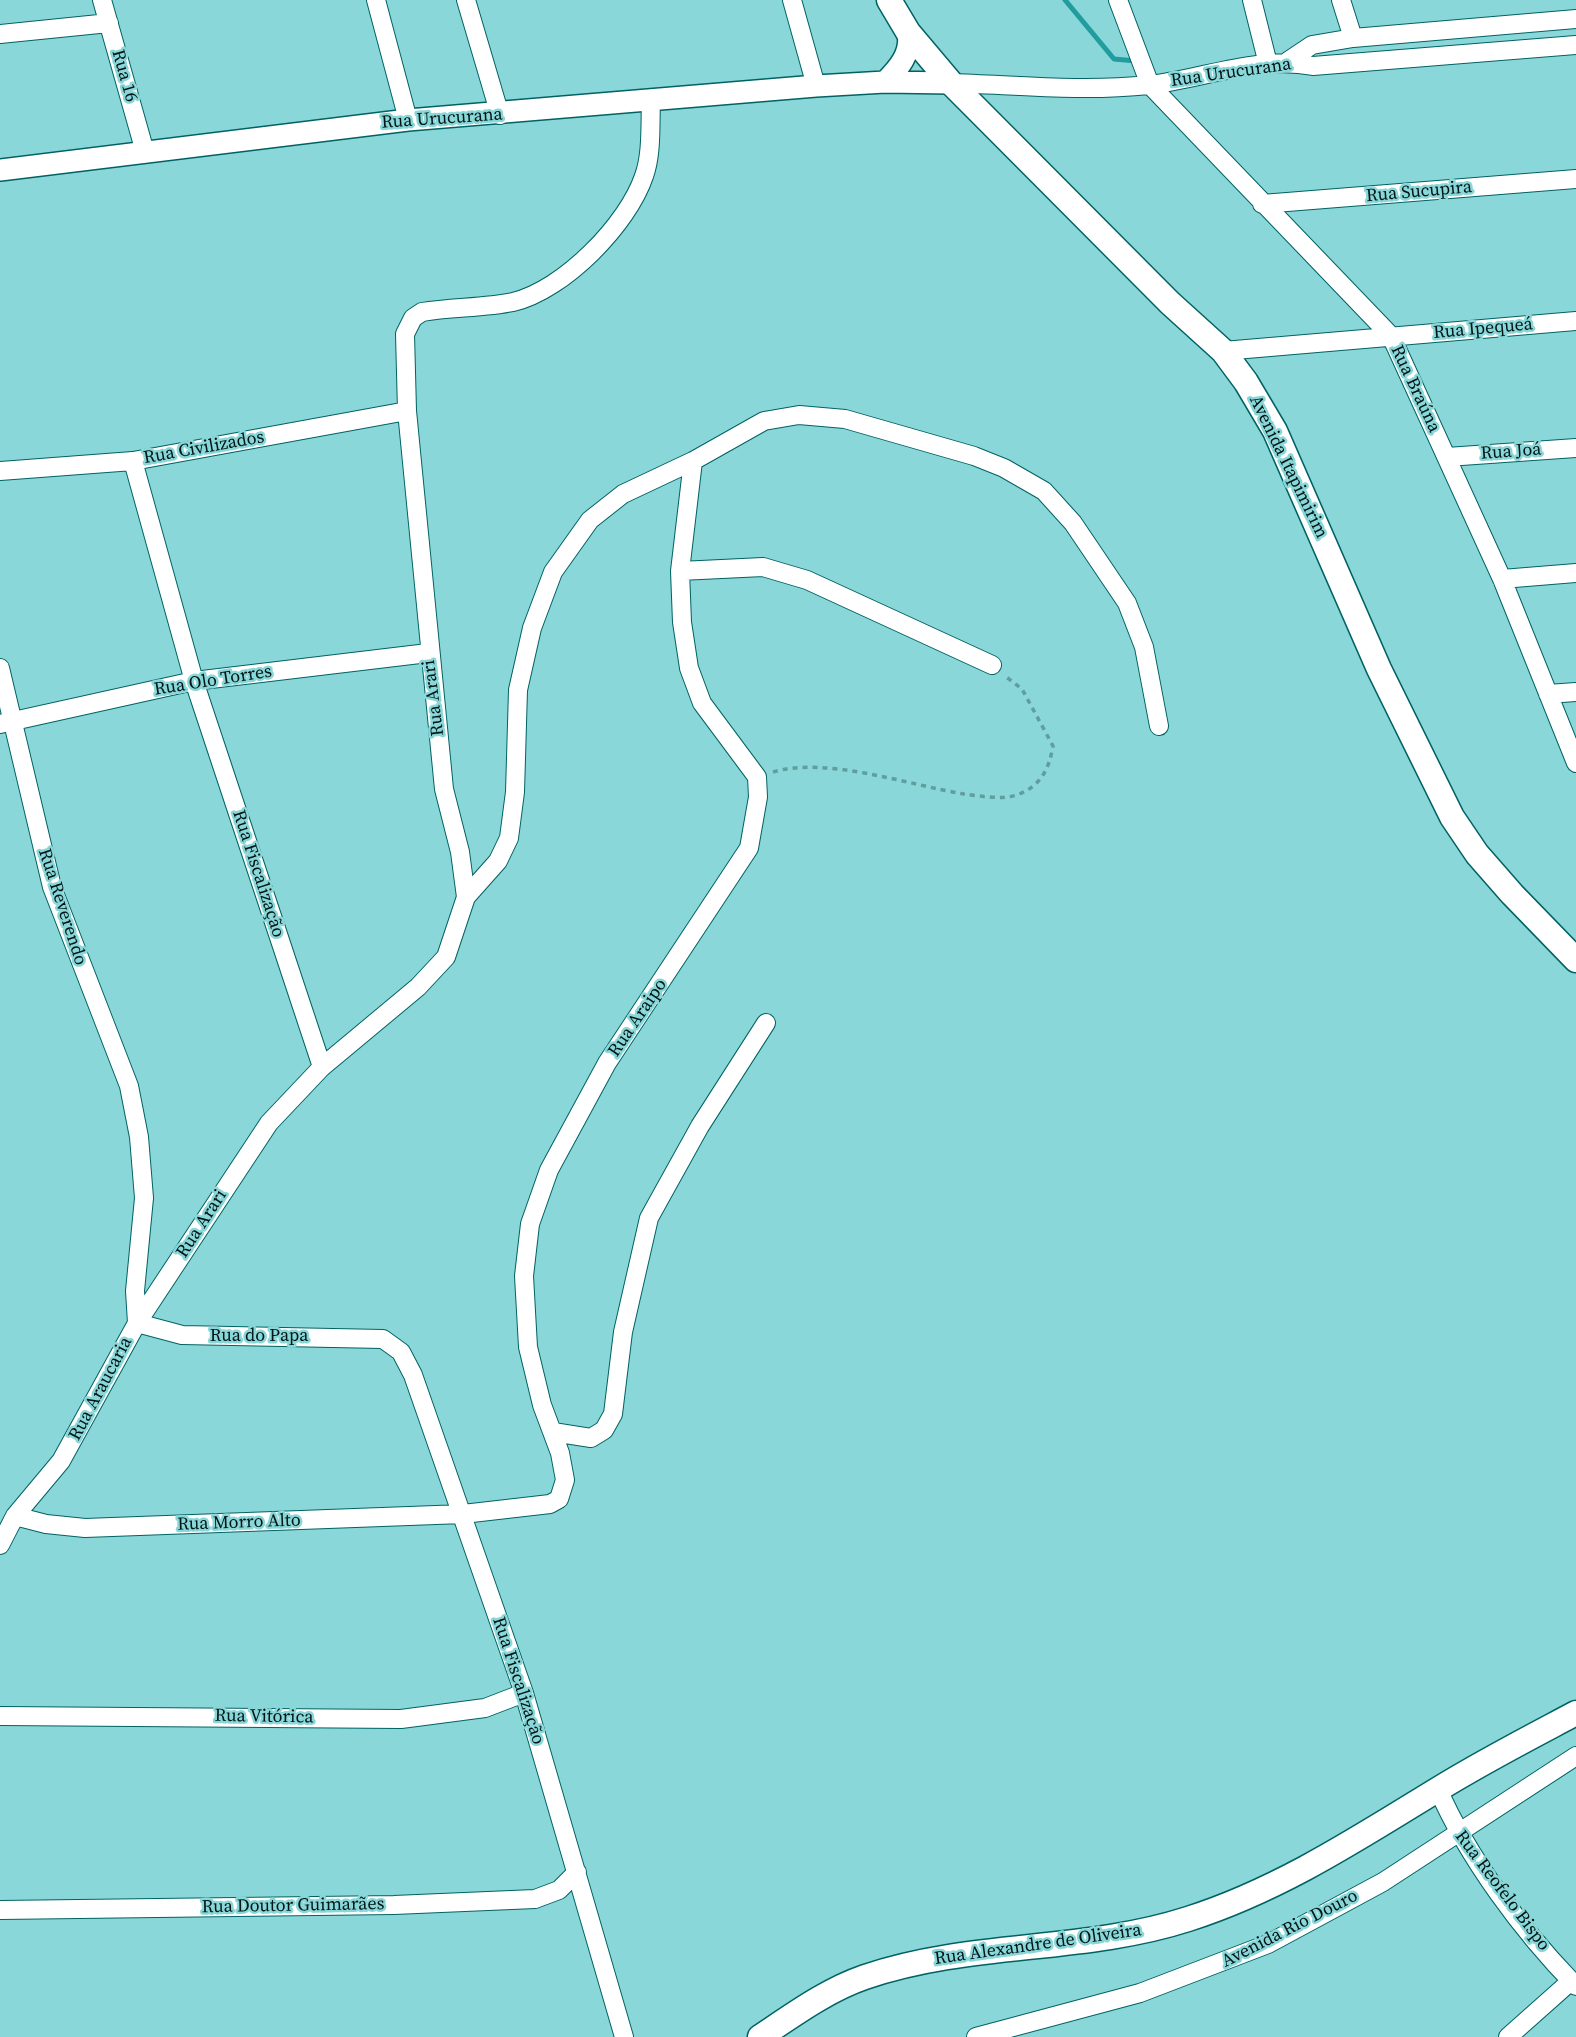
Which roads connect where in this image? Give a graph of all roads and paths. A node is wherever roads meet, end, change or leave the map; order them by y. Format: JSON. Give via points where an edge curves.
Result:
{"nodes":[{"id":1,"x":102,"y":0,"type":"edge"},
{"id":2,"x":376,"y":0,"type":"edge"},
{"id":3,"x":466,"y":0,"type":"edge"},
{"id":4,"x":792,"y":0,"type":"edge"},
{"id":5,"x":890,"y":0,"type":"edge"},
{"id":6,"x":1118,"y":0,"type":"edge"},
{"id":7,"x":1252,"y":0,"type":"edge"},
{"id":8,"x":1341,"y":0,"type":"edge"},
{"id":9,"x":1576,"y":19,"type":"edge"},
{"id":10,"x":108,"y":23,"type":"junction"},
{"id":11,"x":908,"y":32,"type":"junction"},
{"id":12,"x":0,"y":34,"type":"edge"},
{"id":13,"x":1353,"y":38,"type":"junction"},
{"id":14,"x":1576,"y":45,"type":"edge"},
{"id":15,"x":1288,"y":61,"type":"junction"},
{"id":16,"x":1268,"y":64,"type":"junction"},
{"id":17,"x":885,"y":82,"type":"junction"},
{"id":18,"x":951,"y":83,"type":"junction"},
{"id":19,"x":1150,"y":85,"type":"junction"},
{"id":20,"x":816,"y":86,"type":"junction"},
{"id":21,"x":650,"y":101,"type":"junction"},
{"id":22,"x":500,"y":115,"type":"junction"},
{"id":23,"x":408,"y":120,"type":"junction"},
{"id":24,"x":145,"y":152,"type":"junction"},
{"id":25,"x":0,"y":170,"type":"edge"},
{"id":26,"x":1576,"y":179,"type":"edge"},
{"id":27,"x":1262,"y":204,"type":"junction"},
{"id":28,"x":1576,"y":321,"type":"edge"},
{"id":29,"x":1391,"y":336,"type":"junction"},
{"id":30,"x":1223,"y":351,"type":"junction"},
{"id":31,"x":407,"y":411,"type":"junction"},
{"id":32,"x":1576,"y":447,"type":"edge"},
{"id":33,"x":1447,"y":457,"type":"junction"},
{"id":34,"x":133,"y":461,"type":"junction"},
{"id":35,"x":693,"y":461,"type":"junction"},
{"id":36,"x":0,"y":471,"type":"edge"},
{"id":37,"x":680,"y":571,"type":"junction"},
{"id":38,"x":1576,"y":573,"type":"edge"},
{"id":39,"x":1502,"y":579,"type":"junction"},
{"id":40,"x":428,"y":653,"type":"junction"},
{"id":41,"x":992,"y":665,"type":"joint"},
{"id":42,"x":0,"y":668,"type":"edge"},
{"id":43,"x":194,"y":681,"type":"junction"},
{"id":44,"x":1576,"y":692,"type":"edge"},
{"id":45,"x":1548,"y":694,"type":"junction"},
{"id":46,"x":6,"y":723,"type":"edge"},
{"id":47,"x":1159,"y":726,"type":"dead end"},
{"id":48,"x":1576,"y":763,"type":"edge"},
{"id":49,"x":757,"y":777,"type":"junction"},
{"id":50,"x":466,"y":897,"type":"junction"},
{"id":51,"x":1576,"y":960,"type":"edge"},
{"id":52,"x":766,"y":1023,"type":"dead end"},
{"id":53,"x":322,"y":1067,"type":"junction"},
{"id":54,"x":130,"y":1086,"type":"joint"},
{"id":55,"x":137,"y":1323,"type":"junction"},
{"id":56,"x":383,"y":1339,"type":"joint"},
{"id":57,"x":553,"y":1432,"type":"junction"},
{"id":58,"x":463,"y":1514,"type":"junction"},
{"id":59,"x":15,"y":1516,"type":"junction"},
{"id":60,"x":0,"y":1545,"type":"edge"},
{"id":61,"x":524,"y":1693,"type":"junction"},
{"id":62,"x":1576,"y":1713,"type":"edge"},
{"id":63,"x":0,"y":1716,"type":"edge"},
{"id":64,"x":1576,"y":1756,"type":"edge"},
{"id":65,"x":1438,"y":1789,"type":"junction"},
{"id":66,"x":1456,"y":1831,"type":"junction"},
{"id":67,"x":577,"y":1872,"type":"junction"},
{"id":68,"x":0,"y":1910,"type":"edge"},
{"id":69,"x":1573,"y":1984,"type":"edge"},
{"id":70,"x":1011,"y":2032,"type":"edge"},
{"id":71,"x":624,"y":2037,"type":"edge"},
{"id":72,"x":760,"y":2037,"type":"edge"},
{"id":73,"x":975,"y":2037,"type":"edge"},
{"id":74,"x":1508,"y":2037,"type":"edge"}],
"edges":[{"from":1,"to":10,"type":"street","name":"Rua 16"},
{"from":2,"to":23,"type":"street"},
{"from":3,"to":22,"type":"street"},
{"from":4,"to":20,"type":"street"},
{"from":5,"to":11,"type":"main road","name":"Avenida Itapimirim"},
{"from":6,"to":19,"type":"street"},
{"from":7,"to":16,"type":"street"},
{"from":8,"to":13,"type":"street"},
{"from":9,"to":13,"type":"street"},
{"from":10,"to":12,"type":"street"},
{"from":10,"to":24,"type":"street","name":"Rua 16"},
{"from":11,"to":17,"type":"street","via":[[910,41],[902,63]]},
{"from":11,"to":18,"type":"main road","name":"Avenida Itapimirim"},
{"from":13,"to":15,"type":"street","via":[[1312,45]]},
{"from":14,"to":15,"type":"street","name":"Rua Urucurana","via":[[1312,66]]},
{"from":15,"to":16,"type":"street","name":"Rua Urucurana"},
{"from":16,"to":19,"type":"street","name":"Rua Urucurana"},
{"from":17,"to":18,"type":"street","name":"Rua Urucurana"},
{"from":17,"to":20,"type":"street","name":"Rua Urucurana"},
{"from":18,"to":19,"type":"street","name":"Rua Urucurana","via":[[1073,90]]},
{"from":18,"to":30,"type":"main road","name":"Avenida Itapimirim"},
{"from":19,"to":27,"type":"street","name":"Rua Braúna"},
{"from":20,"to":21,"type":"street","name":"Rua Urucurana"},
{"from":21,"to":22,"type":"street","name":"Rua Urucurana"},
{"from":21,"to":31,"type":"street","name":"Rua Arari","via":[[646,173],[635,200],[596,248],[543,291],[512,302],[422,313],[407,325]]},
{"from":22,"to":23,"type":"street","name":"Rua Urucurana"},
{"from":23,"to":24,"type":"street","name":"Rua Urucurana"},
{"from":24,"to":25,"type":"street","name":"Rua Urucurana"},
{"from":26,"to":27,"type":"street","name":"Rua Sucupira"},
{"from":27,"to":29,"type":"street","name":"Rua Braúna"},
{"from":28,"to":29,"type":"street","name":"Rua Ipequeá"},
{"from":29,"to":30,"type":"street","name":"Rua Ipequeá"},
{"from":29,"to":33,"type":"street","name":"Rua Braúna"},
{"from":30,"to":51,"type":"main road","name":"Avenida Itapimirim","via":[[1275,431],[1379,668],[1452,817],[1494,874]]},
{"from":31,"to":34,"type":"street","name":"Rua Civilizados"},
{"from":31,"to":40,"type":"street","name":"Rua Arari"},
{"from":32,"to":33,"type":"street","name":"Rua Joá"},
{"from":33,"to":39,"type":"street","name":"Rua Braúna"},
{"from":34,"to":36,"type":"street","name":"Rua Civilizados"},
{"from":34,"to":43,"type":"street"},
{"from":35,"to":37,"type":"street"},
{"from":35,"to":47,"type":"street","via":[[764,421],[799,415],[856,422],[974,456],[1044,491],[1073,523],[1127,603],[1144,647]]},
{"from":35,"to":50,"type":"street","via":[[624,494],[590,520],[553,572],[532,628],[518,690],[509,838],[498,861]]},
{"from":37,"to":41,"type":"street","via":[[763,567],[807,580]]},
{"from":37,"to":49,"type":"street","via":[[681,622],[689,668],[702,703]]},
{"from":38,"to":39,"type":"street"},
{"from":39,"to":45,"type":"street","name":"Rua Braúna"},
{"from":40,"to":43,"type":"street","name":"Rua Olo Torres"},
{"from":40,"to":50,"type":"street","name":"Rua Arari","via":[[444,789]]},
{"from":41,"to":49,"type":"path","via":[[1022,690],[1053,746],[1044,777],[1015,796],[981,796],[803,767]]},
{"from":42,"to":46,"type":"street","name":"Rua Reverendo"},
{"from":43,"to":46,"type":"street","name":"Rua Olo Torres"},
{"from":43,"to":53,"type":"street","name":"Rua Fiscalização"},
{"from":44,"to":45,"type":"street"},
{"from":45,"to":48,"type":"street","name":"Rua Braúna"},
{"from":46,"to":54,"type":"street","name":"Rua Reverendo","via":[[52,887]]},
{"from":49,"to":57,"type":"street","name":"Rua Araipo","via":[[749,848],[607,1063],[549,1170],[530,1224],[524,1276],[528,1347]]},
{"from":50,"to":53,"type":"street","name":"Rua Arari","via":[[446,957],[418,987]]},
{"from":52,"to":57,"type":"street","via":[[649,1218],[623,1332],[610,1422],[583,1440]]},
{"from":53,"to":55,"type":"street","name":"Rua Arari","via":[[269,1123]]},
{"from":54,"to":55,"type":"street","name":"Rua Araucaria","via":[[144,1198],[135,1292]]},
{"from":55,"to":56,"type":"street","name":"Rua do Papa","via":[[182,1335]]},
{"from":55,"to":59,"type":"street","name":"Rua Araucaria","via":[[61,1461]]},
{"from":56,"to":58,"type":"street","name":"Rua Fiscalização","via":[[401,1352],[413,1375]]},
{"from":57,"to":58,"type":"street","name":"Rua Araipo","via":[[565,1480],[559,1499],[550,1504]]},
{"from":58,"to":59,"type":"street","name":"Rua Morro Alto","via":[[85,1528]]},
{"from":58,"to":61,"type":"street","name":"Rua Fiscalização"},
{"from":59,"to":60,"type":"street","name":"Rua Araucaria"},
{"from":61,"to":63,"type":"street","name":"Rua Vitórica","via":[[485,1708],[401,1719]]},
{"from":61,"to":67,"type":"street","name":"Rua Fiscalização"},
{"from":62,"to":65,"type":"main road","name":"Rua Alexandre de Oliveira"},
{"from":64,"to":66,"type":"street","name":"Avenida Rio Douro"},
{"from":65,"to":66,"type":"street","name":"Rua Reofelo Bispo"},
{"from":65,"to":72,"type":"main road","name":"Rua Alexandre de Oliveira","via":[[1360,1839],[1270,1887],[1189,1919],[1085,1942],[925,1960],[863,1977]]},
{"from":66,"to":69,"type":"street","name":"Rua Reofelo Bispo"},
{"from":66,"to":70,"type":"street","name":"Avenida Rio Douro","via":[[1383,1882],[1268,1944],[1189,1977]]},
{"from":67,"to":68,"type":"street","name":"Rua Doutor Guimarães","via":[[559,1890],[535,1899]]},
{"from":67,"to":71,"type":"street","name":"Rua Fiscalização"},
{"from":69,"to":74,"type":"street"},
{"from":70,"to":73,"type":"street","name":"Avenida Rio Douro"}]}
